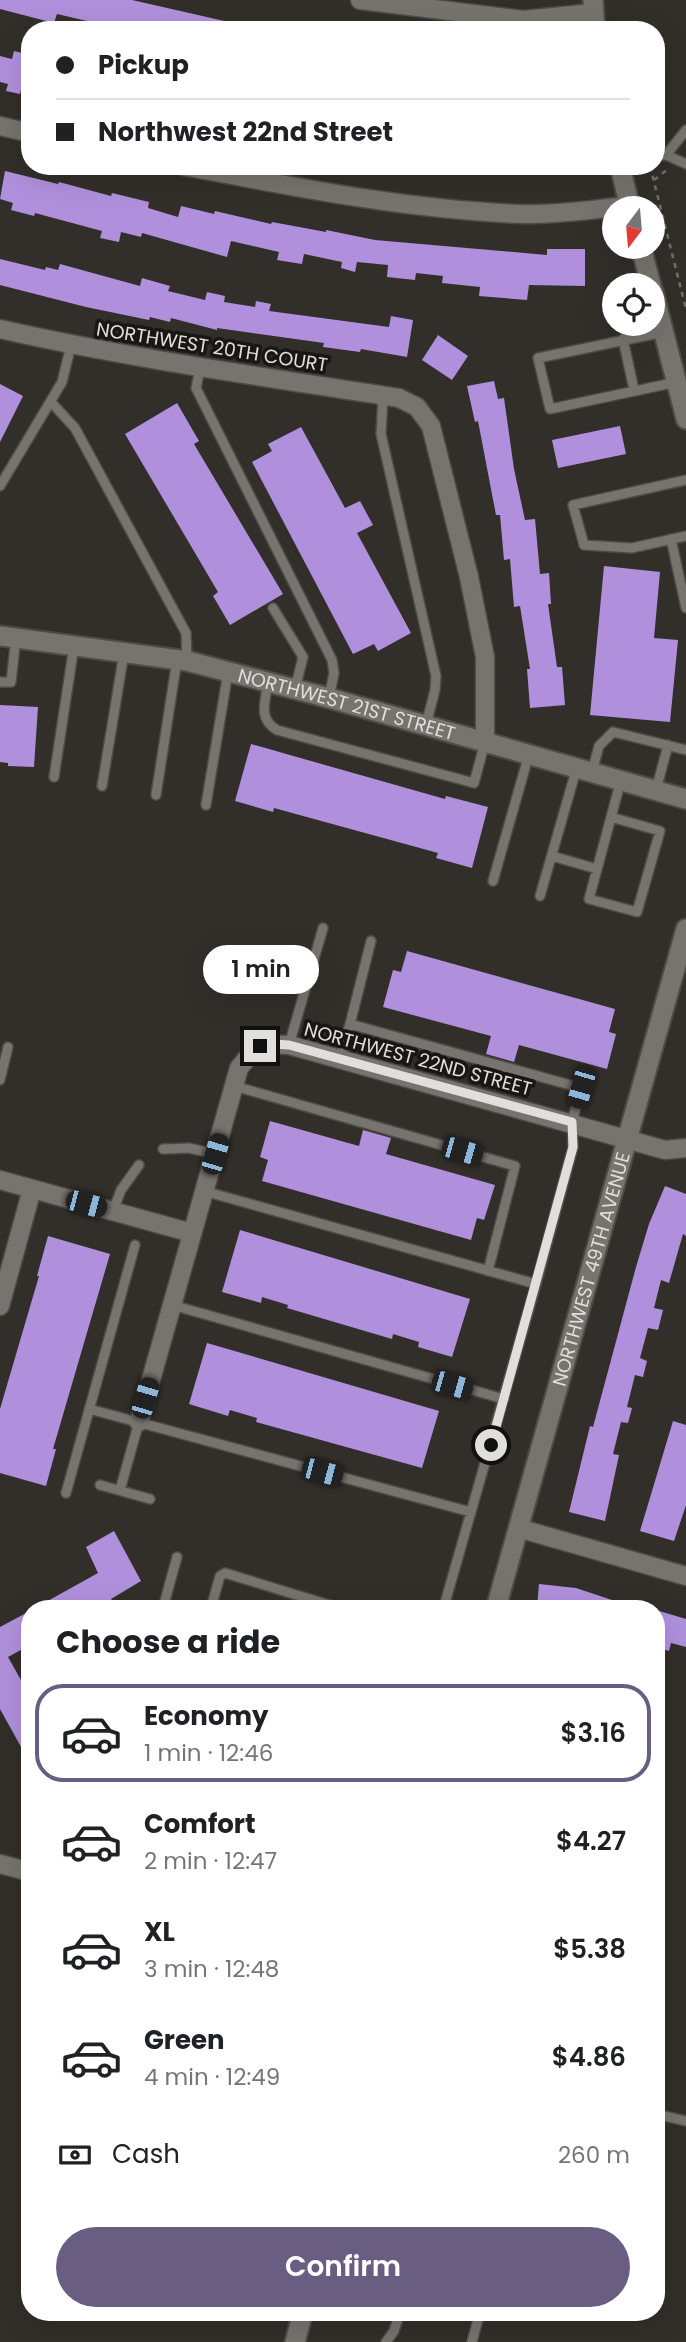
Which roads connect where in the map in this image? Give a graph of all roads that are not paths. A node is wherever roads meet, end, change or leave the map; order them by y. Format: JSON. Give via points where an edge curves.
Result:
{"nodes":[{"id":1,"x":360,"y":0,"type":"edge"},
{"id":2,"x":594,"y":14,"type":"edge"},
{"id":3,"x":0,"y":126,"type":"edge"},
{"id":4,"x":686,"y":130,"type":"edge"},
{"id":5,"x":21,"y":131,"type":"edge"},
{"id":6,"x":665,"y":151,"type":"edge"},
{"id":7,"x":665,"y":156,"type":"edge"},
{"id":8,"x":686,"y":164,"type":"edge"},
{"id":9,"x":231,"y":175,"type":"edge"},
{"id":10,"x":622,"y":175,"type":"edge"},
{"id":11,"x":627,"y":196,"type":"edge"},
{"id":12,"x":602,"y":209,"type":"edge"},
{"id":13,"x":0,"y":328,"type":"edge"},
{"id":14,"x":641,"y":336,"type":"edge"},
{"id":15,"x":665,"y":336,"type":"edge"},
{"id":16,"x":623,"y":339,"type":"junction"},
{"id":17,"x":71,"y":345,"type":"junction"},
{"id":18,"x":200,"y":369,"type":"junction"},
{"id":19,"x":677,"y":382,"type":"junction"},
{"id":20,"x":634,"y":390,"type":"junction"},
{"id":21,"x":383,"y":396,"type":"junction"},
{"id":22,"x":51,"y":402,"type":"junction"},
{"id":23,"x":686,"y":419,"type":"edge"},
{"id":24,"x":686,"y":481,"type":"edge"},
{"id":25,"x":0,"y":486,"type":"edge"},
{"id":26,"x":686,"y":536,"type":"edge"},
{"id":27,"x":671,"y":540,"type":"junction"},
{"id":28,"x":273,"y":608,"type":"dead end"},
{"id":29,"x":686,"y":608,"type":"edge"},
{"id":30,"x":8,"y":636,"type":"edge"},
{"id":31,"x":75,"y":644,"type":"junction"},
{"id":32,"x":124,"y":652,"type":"junction"},
{"id":33,"x":182,"y":660,"type":"junction"},
{"id":34,"x":228,"y":671,"type":"junction"},
{"id":35,"x":0,"y":682,"type":"edge"},
{"id":36,"x":268,"y":683,"type":"junction"},
{"id":37,"x":295,"y":689,"type":"junction"},
{"id":38,"x":329,"y":698,"type":"junction"},
{"id":39,"x":426,"y":725,"type":"junction"},
{"id":40,"x":485,"y":742,"type":"junction"},
{"id":41,"x":668,"y":745,"type":"junction"},
{"id":42,"x":686,"y":750,"type":"edge"},
{"id":43,"x":529,"y":754,"type":"junction"},
{"id":44,"x":585,"y":769,"type":"junction"},
{"id":45,"x":54,"y":777,"type":"dead end"},
{"id":46,"x":621,"y":780,"type":"junction"},
{"id":47,"x":102,"y":786,"type":"dead end"},
{"id":48,"x":656,"y":790,"type":"junction"},
{"id":49,"x":156,"y":794,"type":"dead end"},
{"id":50,"x":686,"y":799,"type":"edge"},
{"id":51,"x":206,"y":805,"type":"dead end"},
{"id":52,"x":611,"y":817,"type":"junction"},
{"id":53,"x":552,"y":856,"type":"junction"},
{"id":54,"x":597,"y":869,"type":"junction"},
{"id":55,"x":493,"y":881,"type":"dead end"},
{"id":56,"x":540,"y":896,"type":"dead end"},
{"id":57,"x":323,"y":928,"type":"dead end"},
{"id":58,"x":686,"y":929,"type":"edge"},
{"id":59,"x":371,"y":941,"type":"dead end"},
{"id":60,"x":350,"y":1024,"type":"junction"},
{"id":61,"x":289,"y":1045,"type":"junction"},
{"id":62,"x":8,"y":1047,"type":"dead end"},
{"id":63,"x":340,"y":1059,"type":"junction"},
{"id":64,"x":0,"y":1080,"type":"edge"},
{"id":65,"x":234,"y":1086,"type":"junction"},
{"id":66,"x":572,"y":1122,"type":"junction"},
{"id":67,"x":626,"y":1138,"type":"junction"},
{"id":68,"x":686,"y":1148,"type":"edge"},
{"id":69,"x":163,"y":1149,"type":"dead end"},
{"id":70,"x":215,"y":1154,"type":"junction"},
{"id":71,"x":138,"y":1166,"type":"dead end"},
{"id":72,"x":0,"y":1180,"type":"edge"},
{"id":73,"x":32,"y":1189,"type":"junction"},
{"id":74,"x":204,"y":1191,"type":"junction"},
{"id":75,"x":113,"y":1211,"type":"junction"},
{"id":76,"x":192,"y":1233,"type":"junction"},
{"id":77,"x":135,"y":1245,"type":"dead end"},
{"id":78,"x":488,"y":1270,"type":"junction"},
{"id":79,"x":536,"y":1284,"type":"junction"},
{"id":80,"x":172,"y":1305,"type":"junction"},
{"id":81,"x":0,"y":1306,"type":"edge"},
{"id":82,"x":504,"y":1399,"type":"junction"},
{"id":83,"x":89,"y":1409,"type":"junction"},
{"id":84,"x":139,"y":1422,"type":"junction"},
{"id":85,"x":100,"y":1485,"type":"dead end"},
{"id":86,"x":120,"y":1490,"type":"junction"},
{"id":87,"x":66,"y":1493,"type":"dead end"},
{"id":88,"x":150,"y":1499,"type":"dead end"},
{"id":89,"x":471,"y":1512,"type":"junction"},
{"id":90,"x":518,"y":1528,"type":"junction"},
{"id":91,"x":177,"y":1557,"type":"dead end"},
{"id":92,"x":686,"y":1576,"type":"edge"},
{"id":93,"x":165,"y":1600,"type":"edge"},
{"id":94,"x":213,"y":1600,"type":"edge"},
{"id":95,"x":313,"y":1600,"type":"edge"},
{"id":96,"x":446,"y":1600,"type":"edge"},
{"id":97,"x":498,"y":1600,"type":"edge"},
{"id":98,"x":0,"y":1864,"type":"edge"},
{"id":99,"x":21,"y":1870,"type":"edge"},
{"id":100,"x":665,"y":2115,"type":"edge"},
{"id":101,"x":686,"y":2121,"type":"edge"},
{"id":102,"x":301,"y":2321,"type":"edge"},
{"id":103,"x":397,"y":2321,"type":"edge"},
{"id":104,"x":478,"y":2321,"type":"edge"},
{"id":105,"x":295,"y":2342,"type":"edge"},
{"id":106,"x":386,"y":2342,"type":"edge"},
{"id":107,"x":472,"y":2342,"type":"edge"}],
"edges":[{"from":1,"to":2,"type":"street","via":[[523,20]]},
{"from":3,"to":5,"type":"street"},
{"from":4,"to":6,"type":"lane"},
{"from":7,"to":8,"type":"lane"},
{"from":9,"to":12,"type":"street","via":[[475,211],[526,214]]},
{"from":10,"to":11,"type":"street"},
{"from":13,"to":17,"type":"street","name":"NORTHWEST 20TH COURT"},
{"from":14,"to":16,"type":"lane"},
{"from":15,"to":19,"type":"street"},
{"from":16,"to":20,"type":"lane"},
{"from":16,"to":20,"type":"lane","via":[[538,358],[551,409]]},
{"from":17,"to":18,"type":"street","name":"NORTHWEST 20TH COURT"},
{"from":17,"to":22,"type":"lane","via":[[62,382]]},
{"from":18,"to":21,"type":"street","name":"NORTHWEST 20TH COURT"},
{"from":18,"to":38,"type":"lane","via":[[196,388],[332,660]]},
{"from":19,"to":20,"type":"lane"},
{"from":19,"to":23,"type":"street"},
{"from":21,"to":39,"type":"lane","via":[[380,434],[436,676]]},
{"from":21,"to":40,"type":"street","name":"NORTHWEST 20TH COURT","via":[[417,407],[431,426],[485,657]]},
{"from":22,"to":25,"type":"lane"},
{"from":22,"to":33,"type":"lane","via":[[75,428],[186,633]]},
{"from":24,"to":27,"type":"lane","via":[[573,505],[584,545],[632,548]]},
{"from":26,"to":27,"type":"lane"},
{"from":27,"to":29,"type":"lane"},
{"from":28,"to":37,"type":"lane","via":[[303,657]]},
{"from":30,"to":31,"type":"street","name":"NORTHWEST 21ST STREET"},
{"from":30,"to":35,"type":"lane","via":[[11,682]]},
{"from":31,"to":32,"type":"street","name":"NORTHWEST 21ST STREET"},
{"from":31,"to":45,"type":"lane"},
{"from":32,"to":33,"type":"street","name":"NORTHWEST 21ST STREET"},
{"from":32,"to":47,"type":"lane"},
{"from":33,"to":34,"type":"street","name":"NORTHWEST 21ST STREET"},
{"from":33,"to":49,"type":"lane"},
{"from":34,"to":36,"type":"street","name":"NORTHWEST 21ST STREET"},
{"from":34,"to":51,"type":"lane"},
{"from":36,"to":37,"type":"street","name":"NORTHWEST 21ST STREET"},
{"from":36,"to":40,"type":"lane","via":[[265,721],[277,730],[474,783]]},
{"from":37,"to":38,"type":"street","name":"NORTHWEST 21ST STREET"},
{"from":38,"to":39,"type":"street","name":"NORTHWEST 21ST STREET"},
{"from":39,"to":40,"type":"street","name":"NORTHWEST 21ST STREET"},
{"from":40,"to":43,"type":"street","name":"NORTHWEST 21ST STREET"},
{"from":41,"to":42,"type":"lane"},
{"from":41,"to":44,"type":"lane","via":[[613,732]]},
{"from":41,"to":48,"type":"lane"},
{"from":43,"to":44,"type":"street","name":"NORTHWEST 21ST STREET"},
{"from":43,"to":55,"type":"lane"},
{"from":44,"to":46,"type":"street","name":"NORTHWEST 21ST STREET"},
{"from":44,"to":53,"type":"lane"},
{"from":46,"to":48,"type":"street","name":"NORTHWEST 21ST STREET"},
{"from":46,"to":52,"type":"lane"},
{"from":48,"to":50,"type":"street","name":"NORTHWEST 21ST STREET"},
{"from":52,"to":54,"type":"lane"},
{"from":52,"to":54,"type":"lane","via":[[660,831],[637,912],[589,899]]},
{"from":53,"to":54,"type":"lane"},
{"from":53,"to":56,"type":"lane"},
{"from":57,"to":61,"type":"lane"},
{"from":58,"to":67,"type":"street","name":"NORTHWEST 49TH AVENUE"},
{"from":59,"to":60,"type":"lane"},
{"from":60,"to":63,"type":"lane"},
{"from":60,"to":66,"type":"lane","via":[[581,1088]]},
{"from":61,"to":63,"type":"street","name":"NORTHWEST 22ND STREET"},
{"from":61,"to":65,"type":"street","name":"NORTHWEST 22ND STREET","via":[[260,1046],[239,1068]]},
{"from":62,"to":64,"type":"lane"},
{"from":63,"to":66,"type":"street","name":"NORTHWEST 22ND STREET"},
{"from":65,"to":70,"type":"street"},
{"from":65,"to":78,"type":"lane","via":[[515,1166]]},
{"from":66,"to":67,"type":"street","name":"NORTHWEST 22ND STREET"},
{"from":66,"to":79,"type":"lane","via":[[573,1147]]},
{"from":67,"to":68,"type":"street","name":"NORTHWEST 22ND STREET","via":[[665,1150]]},
{"from":67,"to":90,"type":"street","name":"NORTHWEST 49TH AVENUE"},
{"from":69,"to":70,"type":"lane"},
{"from":70,"to":74,"type":"street"},
{"from":71,"to":75,"type":"lane"},
{"from":72,"to":73,"type":"street"},
{"from":73,"to":75,"type":"street"},
{"from":73,"to":81,"type":"street"},
{"from":74,"to":76,"type":"street"},
{"from":74,"to":78,"type":"lane"},
{"from":75,"to":76,"type":"street"},
{"from":76,"to":80,"type":"street"},
{"from":77,"to":83,"type":"lane"},
{"from":78,"to":79,"type":"lane"},
{"from":79,"to":82,"type":"lane"},
{"from":80,"to":82,"type":"lane"},
{"from":80,"to":84,"type":"street"},
{"from":82,"to":89,"type":"lane"},
{"from":83,"to":84,"type":"lane"},
{"from":83,"to":87,"type":"lane"},
{"from":84,"to":86,"type":"lane"},
{"from":84,"to":89,"type":"lane"},
{"from":85,"to":86,"type":"lane"},
{"from":86,"to":88,"type":"lane"},
{"from":89,"to":96,"type":"lane"},
{"from":90,"to":92,"type":"street"},
{"from":90,"to":97,"type":"street","name":"NORTHWEST 49TH AVENUE"},
{"from":91,"to":93,"type":"lane"},
{"from":94,"to":95,"type":"lane","via":[[225,1573]]},
{"from":98,"to":99,"type":"street"},
{"from":100,"to":101,"type":"lane"},
{"from":102,"to":105,"type":"street"},
{"from":103,"to":106,"type":"lane"},
{"from":104,"to":107,"type":"lane"}]}
